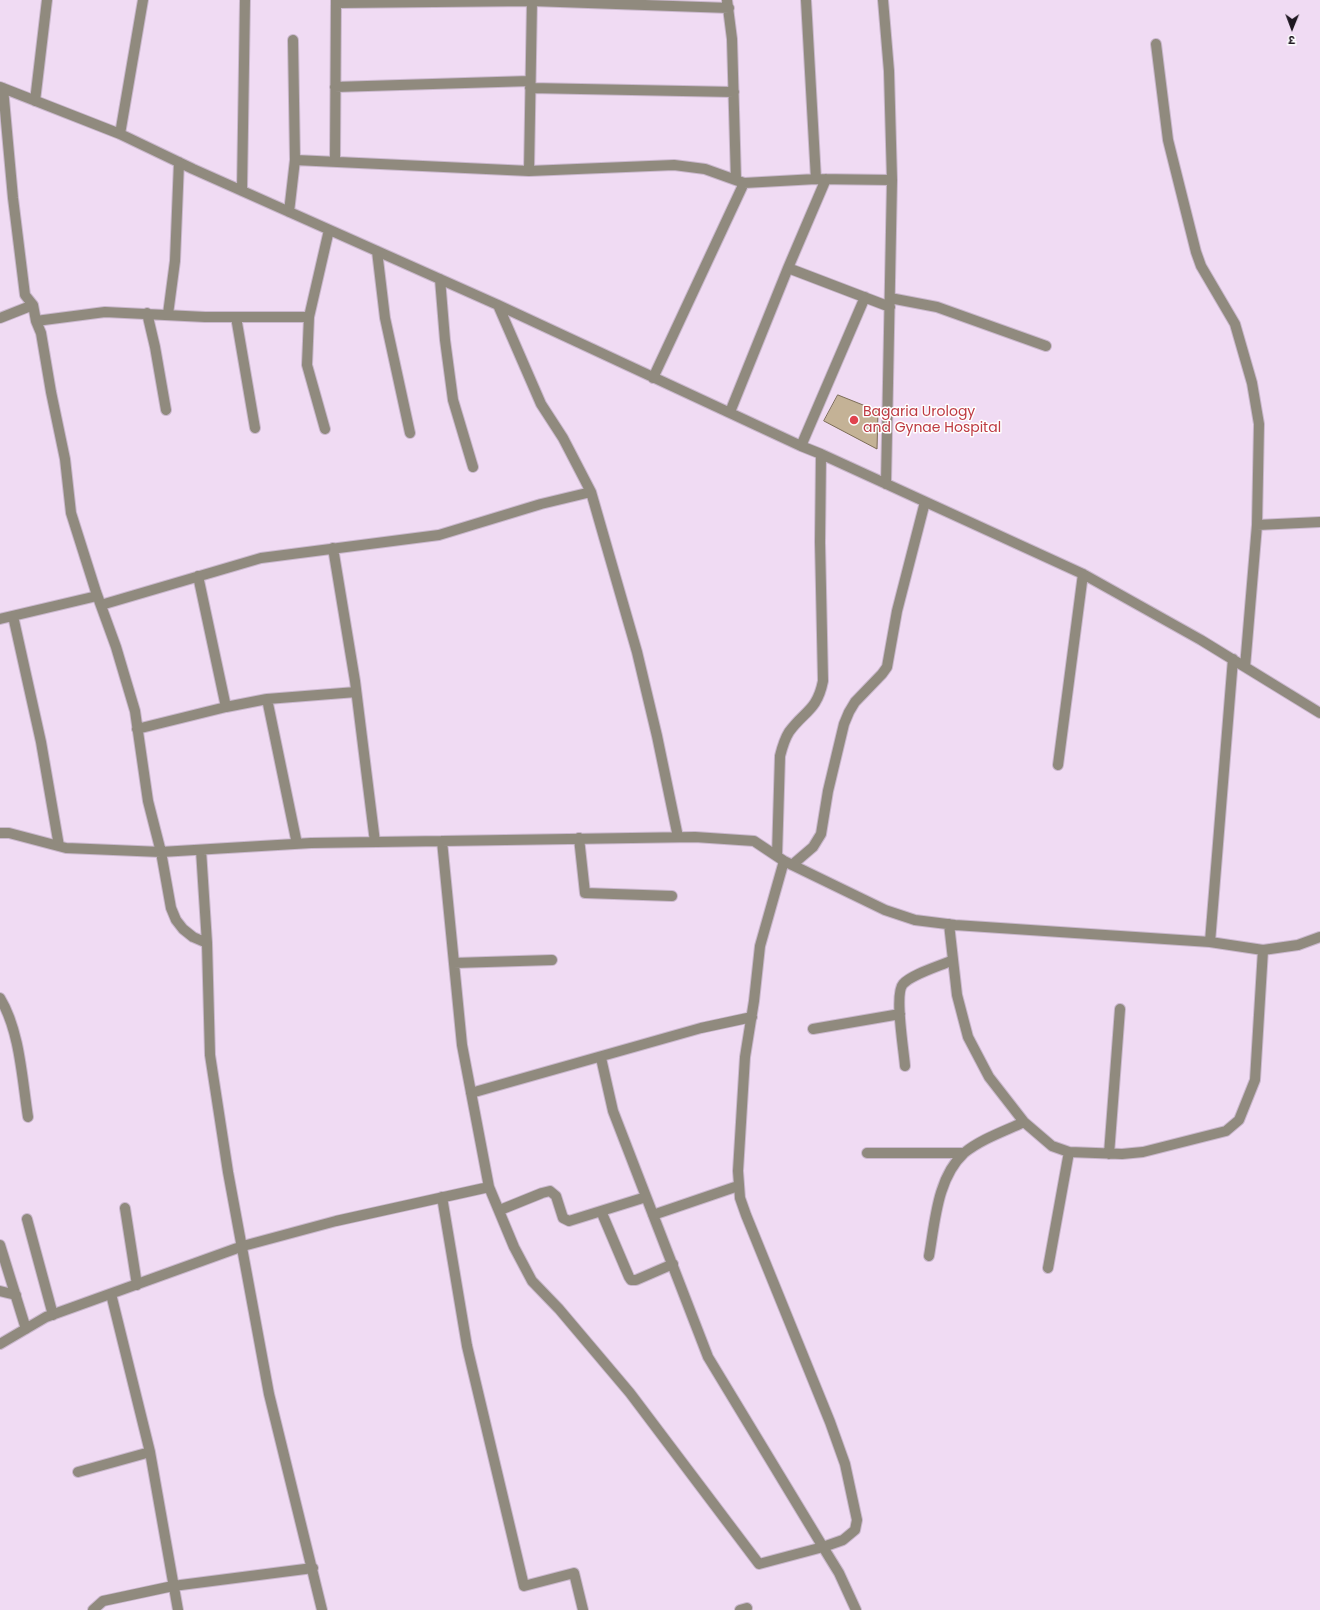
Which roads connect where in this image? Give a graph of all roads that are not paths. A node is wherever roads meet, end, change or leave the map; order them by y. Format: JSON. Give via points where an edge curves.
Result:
{"nodes":[{"id":1,"x":47,"y":0,"type":"edge"},
{"id":2,"x":143,"y":0,"type":"edge"},
{"id":3,"x":245,"y":0,"type":"edge"},
{"id":4,"x":806,"y":0,"type":"edge"},
{"id":5,"x":884,"y":0,"type":"edge"},
{"id":6,"x":532,"y":1,"type":"edge"},
{"id":7,"x":336,"y":2,"type":"edge"},
{"id":8,"x":728,"y":4,"type":"edge"},
{"id":9,"x":293,"y":40,"type":"dead end"},
{"id":10,"x":1156,"y":44,"type":"dead end"},
{"id":11,"x":530,"y":84,"type":"junction"},
{"id":12,"x":2,"y":88,"type":"edge"},
{"id":13,"x":336,"y":88,"type":"junction"},
{"id":14,"x":734,"y":92,"type":"junction"},
{"id":15,"x":35,"y":101,"type":"junction"},
{"id":16,"x":120,"y":134,"type":"junction"},
{"id":17,"x":294,"y":160,"type":"junction"},
{"id":18,"x":178,"y":162,"type":"junction"},
{"id":19,"x":335,"y":162,"type":"junction"},
{"id":20,"x":529,"y":171,"type":"junction"},
{"id":21,"x":821,"y":179,"type":"junction"},
{"id":22,"x":892,"y":180,"type":"junction"},
{"id":23,"x":740,"y":181,"type":"junction"},
{"id":24,"x":242,"y":191,"type":"junction"},
{"id":25,"x":289,"y":212,"type":"junction"},
{"id":26,"x":329,"y":230,"type":"junction"},
{"id":27,"x":377,"y":251,"type":"junction"},
{"id":28,"x":788,"y":268,"type":"junction"},
{"id":29,"x":440,"y":279,"type":"junction"},
{"id":30,"x":865,"y":297,"type":"junction"},
{"id":31,"x":890,"y":302,"type":"junction"},
{"id":32,"x":33,"y":305,"type":"junction"},
{"id":33,"x":498,"y":305,"type":"junction"},
{"id":34,"x":147,"y":313,"type":"junction"},
{"id":35,"x":168,"y":314,"type":"junction"},
{"id":36,"x":236,"y":317,"type":"junction"},
{"id":37,"x":309,"y":317,"type":"junction"},
{"id":38,"x":0,"y":318,"type":"edge"},
{"id":39,"x":36,"y":321,"type":"junction"},
{"id":40,"x":1046,"y":346,"type":"dead end"},
{"id":41,"x":653,"y":378,"type":"junction"},
{"id":42,"x":166,"y":410,"type":"dead end"},
{"id":43,"x":730,"y":412,"type":"junction"},
{"id":44,"x":255,"y":428,"type":"dead end"},
{"id":45,"x":325,"y":429,"type":"dead end"},
{"id":46,"x":410,"y":432,"type":"dead end"},
{"id":47,"x":801,"y":446,"type":"junction"},
{"id":48,"x":821,"y":454,"type":"junction"},
{"id":49,"x":473,"y":467,"type":"dead end"},
{"id":50,"x":886,"y":484,"type":"junction"},
{"id":51,"x":591,"y":492,"type":"junction"},
{"id":52,"x":925,"y":502,"type":"junction"},
{"id":53,"x":1320,"y":522,"type":"edge"},
{"id":54,"x":1258,"y":524,"type":"junction"},
{"id":55,"x":332,"y":548,"type":"junction"},
{"id":56,"x":1083,"y":574,"type":"junction"},
{"id":57,"x":198,"y":576,"type":"junction"},
{"id":58,"x":99,"y":600,"type":"junction"},
{"id":59,"x":13,"y":616,"type":"junction"},
{"id":60,"x":0,"y":619,"type":"edge"},
{"id":61,"x":1233,"y":659,"type":"junction"},
{"id":62,"x":1245,"y":667,"type":"junction"},
{"id":63,"x":356,"y":692,"type":"junction"},
{"id":64,"x":267,"y":699,"type":"junction"},
{"id":65,"x":226,"y":707,"type":"junction"},
{"id":66,"x":1320,"y":713,"type":"edge"},
{"id":67,"x":137,"y":729,"type":"junction"},
{"id":68,"x":1058,"y":765,"type":"dead end"},
{"id":69,"x":0,"y":833,"type":"edge"},
{"id":70,"x":678,"y":837,"type":"junction"},
{"id":71,"x":579,"y":838,"type":"junction"},
{"id":72,"x":442,"y":841,"type":"junction"},
{"id":73,"x":375,"y":842,"type":"junction"},
{"id":74,"x":297,"y":844,"type":"junction"},
{"id":75,"x":59,"y":846,"type":"junction"},
{"id":76,"x":201,"y":850,"type":"junction"},
{"id":77,"x":161,"y":852,"type":"junction"},
{"id":78,"x":784,"y":861,"type":"junction"},
{"id":79,"x":672,"y":896,"type":"dead end"},
{"id":80,"x":949,"y":924,"type":"junction"},
{"id":81,"x":1320,"y":936,"type":"edge"},
{"id":82,"x":1210,"y":942,"type":"junction"},
{"id":83,"x":208,"y":943,"type":"junction"},
{"id":84,"x":1263,"y":950,"type":"junction"},
{"id":85,"x":552,"y":960,"type":"dead end"},
{"id":86,"x":953,"y":960,"type":"junction"},
{"id":87,"x":454,"y":963,"type":"junction"},
{"id":88,"x":0,"y":998,"type":"edge"},
{"id":89,"x":1120,"y":1009,"type":"dead end"},
{"id":90,"x":900,"y":1014,"type":"junction"},
{"id":91,"x":752,"y":1017,"type":"junction"},
{"id":92,"x":813,"y":1029,"type":"dead end"},
{"id":93,"x":601,"y":1058,"type":"junction"},
{"id":94,"x":905,"y":1066,"type":"dead end"},
{"id":95,"x":471,"y":1093,"type":"junction"},
{"id":96,"x":28,"y":1117,"type":"dead end"},
{"id":97,"x":1024,"y":1122,"type":"junction"},
{"id":98,"x":1069,"y":1152,"type":"junction"},
{"id":99,"x":867,"y":1153,"type":"dead end"},
{"id":100,"x":964,"y":1153,"type":"junction"},
{"id":101,"x":1109,"y":1154,"type":"junction"},
{"id":102,"x":738,"y":1186,"type":"junction"},
{"id":103,"x":489,"y":1188,"type":"junction"},
{"id":104,"x":442,"y":1197,"type":"junction"},
{"id":105,"x":646,"y":1197,"type":"junction"},
{"id":106,"x":125,"y":1208,"type":"dead end"},
{"id":107,"x":500,"y":1210,"type":"junction"},
{"id":108,"x":601,"y":1212,"type":"junction"},
{"id":109,"x":653,"y":1215,"type":"junction"},
{"id":110,"x":27,"y":1219,"type":"dead end"},
{"id":111,"x":0,"y":1245,"type":"edge"},
{"id":112,"x":242,"y":1246,"type":"junction"},
{"id":113,"x":930,"y":1256,"type":"dead end"},
{"id":114,"x":673,"y":1264,"type":"junction"},
{"id":115,"x":1048,"y":1268,"type":"dead end"},
{"id":116,"x":137,"y":1285,"type":"junction"},
{"id":117,"x":0,"y":1291,"type":"edge"},
{"id":118,"x":111,"y":1294,"type":"junction"},
{"id":119,"x":16,"y":1295,"type":"junction"},
{"id":120,"x":53,"y":1314,"type":"junction"},
{"id":121,"x":26,"y":1329,"type":"junction"},
{"id":122,"x":0,"y":1344,"type":"edge"},
{"id":123,"x":150,"y":1452,"type":"junction"},
{"id":124,"x":78,"y":1472,"type":"dead end"},
{"id":125,"x":822,"y":1547,"type":"junction"},
{"id":126,"x":313,"y":1568,"type":"junction"},
{"id":127,"x":173,"y":1586,"type":"junction"},
{"id":128,"x":93,"y":1610,"type":"edge"},
{"id":129,"x":178,"y":1610,"type":"edge"},
{"id":130,"x":322,"y":1610,"type":"edge"},
{"id":131,"x":583,"y":1610,"type":"edge"},
{"id":132,"x":856,"y":1610,"type":"edge"}],
"edges":[{"from":1,"to":15,"type":"street"},
{"from":2,"to":16,"type":"street"},
{"from":3,"to":24,"type":"street"},
{"from":4,"to":21,"type":"street"},
{"from":5,"to":22,"type":"street"},
{"from":6,"to":7,"type":"street"},
{"from":6,"to":8,"type":"street"},
{"from":6,"to":11,"type":"street"},
{"from":7,"to":13,"type":"street"},
{"from":8,"to":14,"type":"street"},
{"from":9,"to":17,"type":"street"},
{"from":10,"to":54,"type":"street","via":[[1168,140],[1196,252],[1201,266],[1234,324],[1252,383],[1259,424]]},
{"from":11,"to":13,"type":"street"},
{"from":11,"to":14,"type":"street"},
{"from":11,"to":20,"type":"street"},
{"from":12,"to":15,"type":"street"},
{"from":12,"to":32,"type":"street","via":[[25,295]]},
{"from":13,"to":19,"type":"street"},
{"from":14,"to":23,"type":"street"},
{"from":15,"to":16,"type":"street"},
{"from":16,"to":18,"type":"street"},
{"from":17,"to":19,"type":"street"},
{"from":17,"to":25,"type":"street"},
{"from":18,"to":24,"type":"street"},
{"from":18,"to":35,"type":"street","via":[[175,261]]},
{"from":19,"to":20,"type":"street"},
{"from":20,"to":23,"type":"street","via":[[674,165],[705,169]]},
{"from":21,"to":22,"type":"street"},
{"from":21,"to":23,"type":"street"},
{"from":21,"to":28,"type":"street"},
{"from":22,"to":31,"type":"street"},
{"from":23,"to":41,"type":"street"},
{"from":24,"to":25,"type":"street"},
{"from":25,"to":26,"type":"street"},
{"from":26,"to":27,"type":"street"},
{"from":26,"to":37,"type":"street"},
{"from":27,"to":29,"type":"street"},
{"from":27,"to":46,"type":"street","via":[[385,318]]},
{"from":28,"to":30,"type":"street"},
{"from":28,"to":43,"type":"street"},
{"from":29,"to":33,"type":"street"},
{"from":29,"to":49,"type":"street","via":[[453,400]]},
{"from":30,"to":31,"type":"street"},
{"from":30,"to":47,"type":"street"},
{"from":31,"to":40,"type":"street","via":[[937,307]]},
{"from":31,"to":50,"type":"street"},
{"from":32,"to":38,"type":"street"},
{"from":32,"to":39,"type":"street"},
{"from":33,"to":41,"type":"street"},
{"from":33,"to":51,"type":"street","via":[[541,404],[563,438]]},
{"from":34,"to":35,"type":"street"},
{"from":34,"to":39,"type":"street","via":[[105,312]]},
{"from":34,"to":42,"type":"street","via":[[156,347]]},
{"from":35,"to":36,"type":"street"},
{"from":36,"to":37,"type":"street"},
{"from":36,"to":44,"type":"street"},
{"from":37,"to":45,"type":"street","via":[[307,365]]},
{"from":39,"to":58,"type":"street","via":[[41,332],[65,459],[71,513]]},
{"from":41,"to":43,"type":"street"},
{"from":43,"to":47,"type":"street"},
{"from":47,"to":48,"type":"street"},
{"from":48,"to":50,"type":"street"},
{"from":48,"to":78,"type":"street","via":[[823,680],[814,707],[790,731],[780,756]]},
{"from":50,"to":52,"type":"street"},
{"from":51,"to":55,"type":"street","via":[[541,504],[439,535]]},
{"from":51,"to":70,"type":"street","via":[[637,652],[658,736]]},
{"from":52,"to":56,"type":"street"},
{"from":52,"to":78,"type":"street","via":[[897,611],[887,666],[855,702],[844,724],[821,834],[813,847]]},
{"from":53,"to":54,"type":"street"},
{"from":54,"to":62,"type":"street"},
{"from":55,"to":57,"type":"street","via":[[261,558]]},
{"from":55,"to":63,"type":"street"},
{"from":56,"to":61,"type":"street"},
{"from":56,"to":68,"type":"street"},
{"from":57,"to":58,"type":"street"},
{"from":57,"to":65,"type":"street"},
{"from":58,"to":59,"type":"street"},
{"from":58,"to":67,"type":"street","via":[[135,711]]},
{"from":59,"to":60,"type":"street"},
{"from":59,"to":75,"type":"street","via":[[41,742]]},
{"from":61,"to":62,"type":"street"},
{"from":61,"to":82,"type":"street"},
{"from":62,"to":66,"type":"street"},
{"from":63,"to":64,"type":"street"},
{"from":63,"to":73,"type":"street"},
{"from":64,"to":65,"type":"street"},
{"from":64,"to":74,"type":"street"},
{"from":65,"to":67,"type":"street"},
{"from":67,"to":77,"type":"street","via":[[148,801]]},
{"from":69,"to":75,"type":"street"},
{"from":70,"to":71,"type":"street"},
{"from":70,"to":78,"type":"street","via":[[754,841]]},
{"from":71,"to":72,"type":"street"},
{"from":71,"to":79,"type":"street","via":[[585,893]]},
{"from":72,"to":73,"type":"street"},
{"from":72,"to":87,"type":"street"},
{"from":73,"to":74,"type":"street"},
{"from":74,"to":76,"type":"street"},
{"from":75,"to":77,"type":"street"},
{"from":76,"to":77,"type":"street"},
{"from":76,"to":83,"type":"street"},
{"from":77,"to":83,"type":"street","via":[[171,908],[176,920],[193,937]]},
{"from":78,"to":80,"type":"street","via":[[886,910],[915,920]]},
{"from":78,"to":91,"type":"street","via":[[760,946]]},
{"from":80,"to":82,"type":"street"},
{"from":80,"to":86,"type":"street"},
{"from":81,"to":84,"type":"street","via":[[1298,946]]},
{"from":82,"to":84,"type":"street"},
{"from":83,"to":112,"type":"street","via":[[210,1055]]},
{"from":84,"to":101,"type":"street","via":[[1255,1080],[1239,1120],[1226,1131],[1195,1140],[1143,1152]]},
{"from":85,"to":87,"type":"street"},
{"from":86,"to":90,"type":"street","via":[[904,983],[899,993]]},
{"from":86,"to":97,"type":"street","via":[[957,995],[968,1037],[989,1077]]},
{"from":87,"to":95,"type":"street","via":[[462,1045]]},
{"from":88,"to":96,"type":"street","via":[[19,1053]]},
{"from":89,"to":101,"type":"street"},
{"from":90,"to":92,"type":"street"},
{"from":90,"to":94,"type":"street"},
{"from":91,"to":93,"type":"street","via":[[701,1028]]},
{"from":91,"to":102,"type":"street","via":[[745,1057]]},
{"from":93,"to":95,"type":"street"},
{"from":93,"to":105,"type":"street","via":[[614,1111]]},
{"from":95,"to":103,"type":"street"},
{"from":97,"to":98,"type":"street","via":[[1052,1146]]},
{"from":97,"to":100,"type":"street"},
{"from":98,"to":101,"type":"street"},
{"from":98,"to":115,"type":"street"},
{"from":99,"to":100,"type":"street"},
{"from":100,"to":113,"type":"street","via":[[954,1165],[939,1201]]},
{"from":102,"to":109,"type":"street"},
{"from":102,"to":125,"type":"street","via":[[746,1216],[830,1422],[853,1496],[857,1520],[855,1530],[843,1540]]},
{"from":103,"to":104,"type":"street"},
{"from":103,"to":107,"type":"street"},
{"from":104,"to":112,"type":"street"},
{"from":104,"to":131,"type":"street","via":[[467,1346],[524,1586],[574,1573]]},
{"from":105,"to":108,"type":"street"},
{"from":105,"to":109,"type":"street"},
{"from":106,"to":116,"type":"street"},
{"from":107,"to":108,"type":"street","via":[[550,1191],[556,1196],[565,1220],[572,1221]]},
{"from":107,"to":125,"type":"street","via":[[514,1247],[532,1281],[630,1393],[759,1564]]},
{"from":108,"to":114,"type":"street","via":[[631,1280]]},
{"from":109,"to":114,"type":"street"},
{"from":110,"to":120,"type":"street"},
{"from":111,"to":119,"type":"street"},
{"from":112,"to":116,"type":"street"},
{"from":112,"to":126,"type":"street","via":[[269,1394]]},
{"from":114,"to":125,"type":"street","via":[[708,1357]]},
{"from":116,"to":118,"type":"street"},
{"from":117,"to":119,"type":"street"},
{"from":118,"to":120,"type":"street"},
{"from":118,"to":123,"type":"street"},
{"from":119,"to":121,"type":"street"},
{"from":120,"to":121,"type":"street"},
{"from":121,"to":122,"type":"street"},
{"from":123,"to":124,"type":"street"},
{"from":123,"to":127,"type":"street"},
{"from":125,"to":132,"type":"street","via":[[839,1574]]},
{"from":126,"to":127,"type":"street"},
{"from":126,"to":130,"type":"street"},
{"from":127,"to":128,"type":"street","via":[[103,1601]]},
{"from":127,"to":129,"type":"street"}]}
